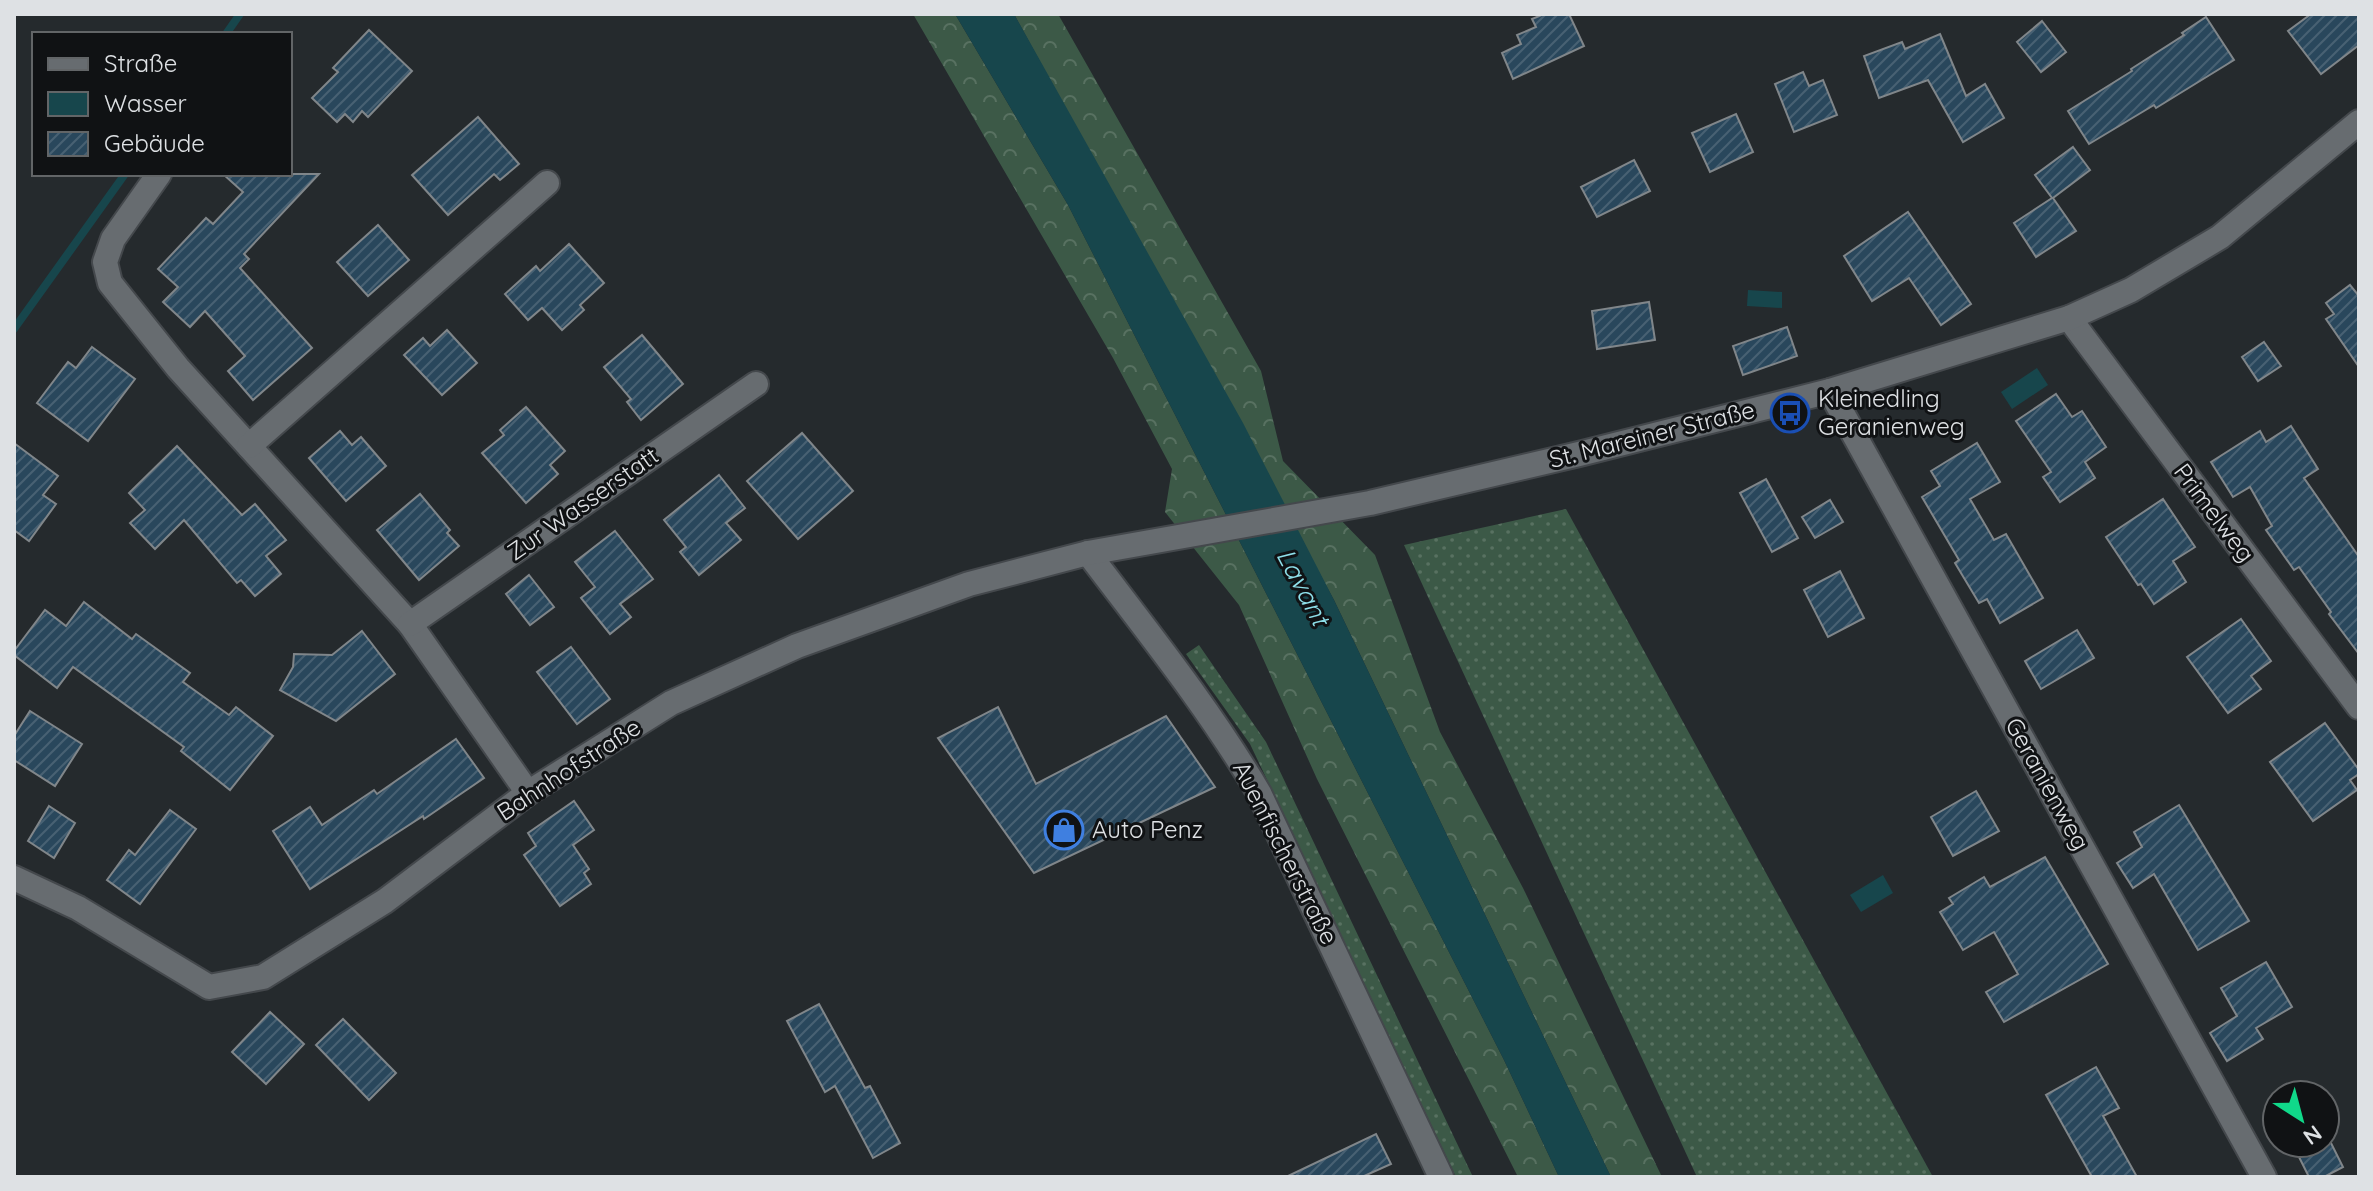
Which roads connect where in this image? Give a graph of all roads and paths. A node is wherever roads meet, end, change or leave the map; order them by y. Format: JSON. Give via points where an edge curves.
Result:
{"nodes":[{"id":1,"x":2359,"y":122,"type":"edge"},
{"id":2,"x":158,"y":176,"type":"edge"},
{"id":3,"x":547,"y":183,"type":"dead end"},
{"id":4,"x":2069,"y":318,"type":"junction"},
{"id":5,"x":756,"y":384,"type":"dead end"},
{"id":6,"x":1830,"y":391,"type":"junction"},
{"id":7,"x":249,"y":446,"type":"junction"},
{"id":8,"x":1169,"y":537,"type":"joint"},
{"id":9,"x":1088,"y":553,"type":"junction"},
{"id":10,"x":410,"y":624,"type":"junction"},
{"id":11,"x":2359,"y":707,"type":"edge"},
{"id":12,"x":528,"y":793,"type":"junction"},
{"id":13,"x":14,"y":878,"type":"edge"},
{"id":14,"x":1441,"y":1177,"type":"edge"},
{"id":15,"x":2264,"y":1177,"type":"edge"}],
"edges":[{"from":1,"to":4,"type":"street","name":"St. Mareiner Straße","via":[[2220,237],[2131,290]]},
{"from":2,"to":7,"type":"street","via":[[113,239],[105,262],[110,283]]},
{"from":3,"to":7,"type":"street"},
{"from":4,"to":6,"type":"street","name":"St. Mareiner Straße"},
{"from":4,"to":11,"type":"street","name":"Primelweg"},
{"from":5,"to":10,"type":"street","name":"Zur Wasserstatt"},
{"from":6,"to":8,"type":"street","name":"St. Mareiner Straße","via":[[1354,505]]},
{"from":6,"to":15,"type":"street","name":"Geranienweg"},
{"from":7,"to":10,"type":"street"},
{"from":8,"to":9,"type":"street","name":"Bahnhofstraße"},
{"from":9,"to":12,"type":"street","name":"Bahnhofstraße","via":[[969,584],[797,646],[671,703]]},
{"from":9,"to":14,"type":"street","name":"Auenfischerstraße","via":[[1190,688],[1259,793]]},
{"from":10,"to":12,"type":"street"},
{"from":12,"to":13,"type":"street","name":"Bahnhofstraße","via":[[385,901],[263,977],[209,987],[78,908]]}]}
